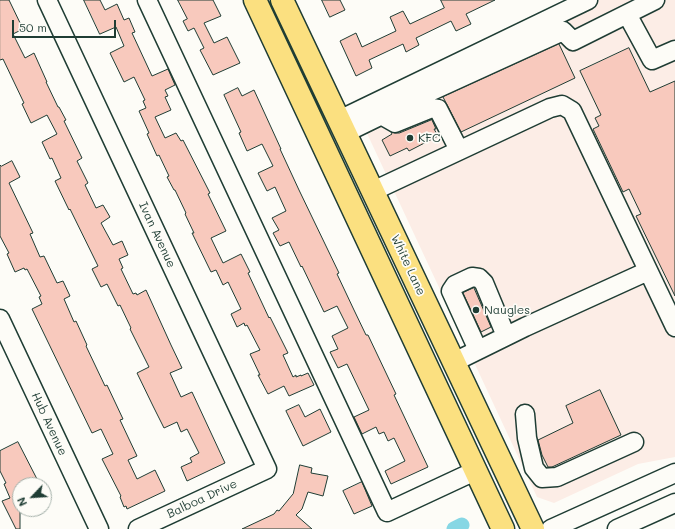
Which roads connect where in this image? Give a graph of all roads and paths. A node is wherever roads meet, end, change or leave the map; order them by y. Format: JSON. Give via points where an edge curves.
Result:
{"nodes":[{"id":1,"x":47,"y":0,"type":"edge"},
{"id":2,"x":147,"y":0,"type":"edge"},
{"id":3,"x":255,"y":0,"type":"edge"},
{"id":4,"x":282,"y":0,"type":"edge"},
{"id":5,"x":588,"y":0,"type":"edge"},
{"id":6,"x":655,"y":0,"type":"edge"},
{"id":7,"x":627,"y":14,"type":"junction"},
{"id":8,"x":675,"y":50,"type":"edge"},
{"id":9,"x":292,"y":79,"type":"junction"},
{"id":10,"x":428,"y":101,"type":"junction"},
{"id":11,"x":342,"y":126,"type":"junction"},
{"id":12,"x":459,"y":150,"type":"junction"},
{"id":13,"x":372,"y":191,"type":"junction"},
{"id":14,"x":648,"y":271,"type":"junction"},
{"id":15,"x":0,"y":318,"type":"edge"},
{"id":16,"x":675,"y":328,"type":"edge"},
{"id":17,"x":506,"y":336,"type":"junction"},
{"id":18,"x":478,"y":350,"type":"junction"},
{"id":19,"x":454,"y":362,"type":"junction"},
{"id":20,"x":525,"y":414,"type":"dead end"},
{"id":21,"x":634,"y":442,"type":"dead end"},
{"id":22,"x":267,"y":469,"type":"joint"},
{"id":23,"x":475,"y":471,"type":"junction"},
{"id":24,"x":675,"y":473,"type":"edge"},
{"id":25,"x":675,"y":503,"type":"edge"},
{"id":26,"x":98,"y":529,"type":"edge"},
{"id":27,"x":138,"y":529,"type":"edge"},
{"id":28,"x":503,"y":529,"type":"edge"},
{"id":29,"x":533,"y":529,"type":"edge"},
{"id":30,"x":551,"y":529,"type":"edge"},
{"id":31,"x":617,"y":529,"type":"edge"}],
"edges":[{"from":1,"to":22,"type":"street","name":"Ivan Avenue"},
{"from":2,"to":23,"type":"street","via":[[386,512]]},
{"from":3,"to":9,"type":"main road"},
{"from":4,"to":11,"type":"main road","name":"White Lane"},
{"from":5,"to":11,"type":"street"},
{"from":6,"to":7,"type":"street"},
{"from":7,"to":8,"type":"street","via":[[652,60]]},
{"from":7,"to":10,"type":"street","via":[[573,40],[563,31]]},
{"from":9,"to":13,"type":"main road","via":[[351,181]]},
{"from":9,"to":23,"type":"main road"},
{"from":10,"to":11,"type":"street"},
{"from":10,"to":12,"type":"street","via":[[438,109]]},
{"from":11,"to":13,"type":"main road","name":"White Lane"},
{"from":12,"to":13,"type":"street"},
{"from":12,"to":14,"type":"street","via":[[550,108],[562,105],[572,111]]},
{"from":13,"to":19,"type":"main road","name":"White Lane"},
{"from":14,"to":16,"type":"street"},
{"from":14,"to":17,"type":"street"},
{"from":15,"to":26,"type":"street","name":"Hub Avenue"},
{"from":17,"to":18,"type":"street"},
{"from":17,"to":18,"type":"street","via":[[484,283],[479,278],[464,280],[451,291]]},
{"from":18,"to":19,"type":"street"},
{"from":19,"to":29,"type":"main road","name":"White Lane"},
{"from":20,"to":21,"type":"street","via":[[534,468],[542,478],[557,477]]},
{"from":22,"to":27,"type":"street","name":"Balboa Drive"},
{"from":23,"to":28,"type":"main road"},
{"from":24,"to":30,"type":"street"},
{"from":25,"to":31,"type":"street"}]}
